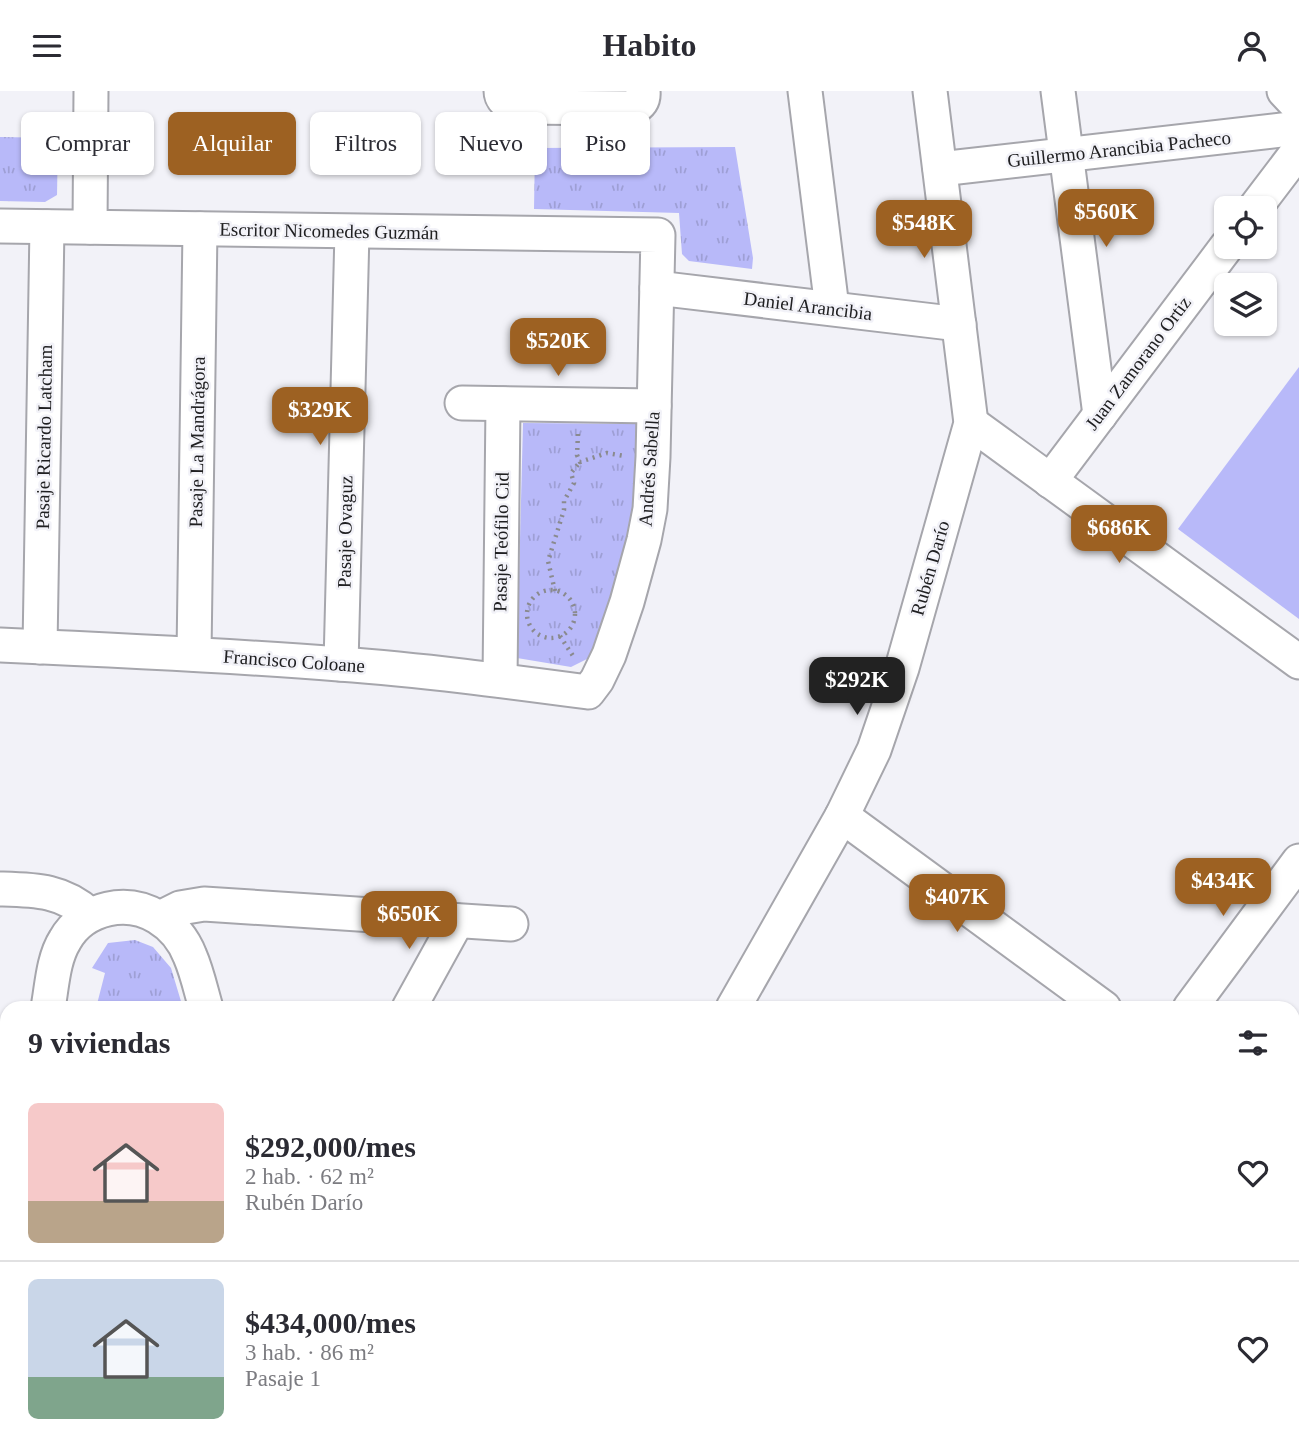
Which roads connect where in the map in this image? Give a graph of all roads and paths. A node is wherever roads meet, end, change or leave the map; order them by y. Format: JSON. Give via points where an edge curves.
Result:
{"nodes":[{"id":1,"x":92,"y":91,"type":"edge"},
{"id":2,"x":500,"y":91,"type":"edge"},
{"id":3,"x":643,"y":91,"type":"edge"},
{"id":4,"x":805,"y":91,"type":"edge"},
{"id":5,"x":930,"y":91,"type":"edge"},
{"id":6,"x":1058,"y":91,"type":"edge"},
{"id":7,"x":1284,"y":91,"type":"edge"},
{"id":8,"x":1299,"y":107,"type":"edge"},
{"id":9,"x":1299,"y":128,"type":"edge"},
{"id":10,"x":1299,"y":150,"type":"edge"},
{"id":11,"x":1067,"y":155,"type":"junction"},
{"id":12,"x":940,"y":169,"type":"junction"},
{"id":13,"x":1264,"y":196,"type":"edge"},
{"id":14,"x":0,"y":226,"type":"edge"},
{"id":15,"x":47,"y":227,"type":"junction"},
{"id":16,"x":90,"y":227,"type":"junction"},
{"id":17,"x":200,"y":229,"type":"junction"},
{"id":18,"x":352,"y":232,"type":"junction"},
{"id":19,"x":658,"y":235,"type":"joint"},
{"id":20,"x":1217,"y":259,"type":"edge"},
{"id":21,"x":657,"y":288,"type":"junction"},
{"id":22,"x":832,"y":308,"type":"junction"},
{"id":23,"x":959,"y":324,"type":"junction"},
{"id":24,"x":462,"y":403,"type":"dead end"},
{"id":25,"x":503,"y":404,"type":"junction"},
{"id":26,"x":582,"y":406,"type":"junction"},
{"id":27,"x":654,"y":406,"type":"junction"},
{"id":28,"x":1100,"y":415,"type":"junction"},
{"id":29,"x":971,"y":423,"type":"junction"},
{"id":30,"x":653,"y":457,"type":"junction"},
{"id":31,"x":580,"y":462,"type":"junction"},
{"id":32,"x":1050,"y":481,"type":"junction"},
{"id":33,"x":555,"y":591,"type":"junction"},
{"id":34,"x":0,"y":645,"type":"edge"},
{"id":35,"x":40,"y":647,"type":"junction"},
{"id":36,"x":194,"y":654,"type":"junction"},
{"id":37,"x":1299,"y":662,"type":"edge"},
{"id":38,"x":341,"y":664,"type":"junction"},
{"id":39,"x":499,"y":680,"type":"junction"},
{"id":40,"x":587,"y":692,"type":"joint"},
{"id":41,"x":842,"y":816,"type":"junction"},
{"id":42,"x":1299,"y":861,"type":"edge"},
{"id":43,"x":0,"y":889,"type":"edge"},
{"id":44,"x":90,"y":915,"type":"junction"},
{"id":45,"x":160,"y":918,"type":"junction"},
{"id":46,"x":457,"y":921,"type":"junction"},
{"id":47,"x":511,"y":924,"type":"dead end"},
{"id":48,"x":49,"y":1001,"type":"edge"},
{"id":49,"x":204,"y":1001,"type":"edge"},
{"id":50,"x":413,"y":1001,"type":"edge"},
{"id":51,"x":737,"y":1001,"type":"edge"},
{"id":52,"x":1094,"y":1001,"type":"edge"},
{"id":53,"x":1195,"y":1001,"type":"edge"}],
"edges":[{"from":1,"to":16,"type":"street"},
{"from":2,"to":3,"type":"street","via":[[515,107],[633,108],[640,104]]},
{"from":4,"to":22,"type":"street"},
{"from":5,"to":12,"type":"street","name":"Rubén Darío"},
{"from":6,"to":11,"type":"street"},
{"from":7,"to":8,"type":"street"},
{"from":9,"to":11,"type":"street","name":"Guillermo Arancibia Pacheco"},
{"from":10,"to":13,"type":"street"},
{"from":11,"to":12,"type":"street","name":"Guillermo Arancibia Pacheco"},
{"from":11,"to":28,"type":"street"},
{"from":12,"to":23,"type":"street","name":"Rubén Darío"},
{"from":14,"to":15,"type":"street","name":"Escritor Nicomedes Guzmán"},
{"from":15,"to":16,"type":"street","name":"Escritor Nicomedes Guzmán"},
{"from":15,"to":35,"type":"street","name":"Pasaje Ricardo Latcham"},
{"from":16,"to":17,"type":"street","name":"Escritor Nicomedes Guzmán"},
{"from":17,"to":18,"type":"street","name":"Escritor Nicomedes Guzmán"},
{"from":17,"to":36,"type":"street","name":"Pasaje La Mandrágora"},
{"from":18,"to":19,"type":"street","name":"Escritor Nicomedes Guzmán"},
{"from":18,"to":38,"type":"street","name":"Pasaje Ovaguz"},
{"from":19,"to":21,"type":"street","name":"Andrés Sabella"},
{"from":20,"to":28,"type":"street","name":"Juan Zamorano Ortiz"},
{"from":21,"to":22,"type":"street","name":"Daniel Arancibia"},
{"from":21,"to":27,"type":"street","name":"Andrés Sabella"},
{"from":22,"to":23,"type":"street","name":"Daniel Arancibia"},
{"from":23,"to":29,"type":"street","name":"Rubén Darío"},
{"from":24,"to":25,"type":"street"},
{"from":25,"to":26,"type":"street"},
{"from":25,"to":39,"type":"street","name":"Pasaje Teófilo Cid"},
{"from":26,"to":27,"type":"street"},
{"from":26,"to":31,"type":"path","via":[[577,447]]},
{"from":27,"to":30,"type":"street","name":"Andrés Sabella"},
{"from":28,"to":32,"type":"street","name":"Juan Zamorano Ortiz"},
{"from":29,"to":32,"type":"street"},
{"from":29,"to":41,"type":"street","name":"Rubén Darío","via":[[889,709]]},
{"from":30,"to":31,"type":"path","via":[[607,453]]},
{"from":30,"to":40,"type":"street","name":"Andrés Sabella","via":[[650,509],[638,565],[609,655]]},
{"from":31,"to":33,"type":"path","via":[[571,473],[574,482],[564,501],[548,561]]},
{"from":32,"to":37,"type":"street"},
{"from":33,"to":33,"type":"path","via":[[570,600],[575,614],[571,628],[550,639],[530,626],[527,610],[543,591]]},
{"from":34,"to":35,"type":"street","name":"Francisco Coloane"},
{"from":35,"to":36,"type":"street","name":"Francisco Coloane"},
{"from":36,"to":38,"type":"street","name":"Francisco Coloane"},
{"from":38,"to":39,"type":"street","name":"Francisco Coloane"},
{"from":39,"to":40,"type":"street","name":"Francisco Coloane"},
{"from":41,"to":51,"type":"street","name":"Rubén Darío"},
{"from":41,"to":52,"type":"street"},
{"from":42,"to":53,"type":"street"},
{"from":43,"to":44,"type":"street","via":[[52,893]]},
{"from":44,"to":45,"type":"street","via":[[125,907]]},
{"from":44,"to":48,"type":"street","via":[[64,941]]},
{"from":45,"to":46,"type":"street","via":[[204,904]]},
{"from":45,"to":49,"type":"street","via":[[190,954]]},
{"from":46,"to":47,"type":"street"},
{"from":46,"to":50,"type":"street"}]}
